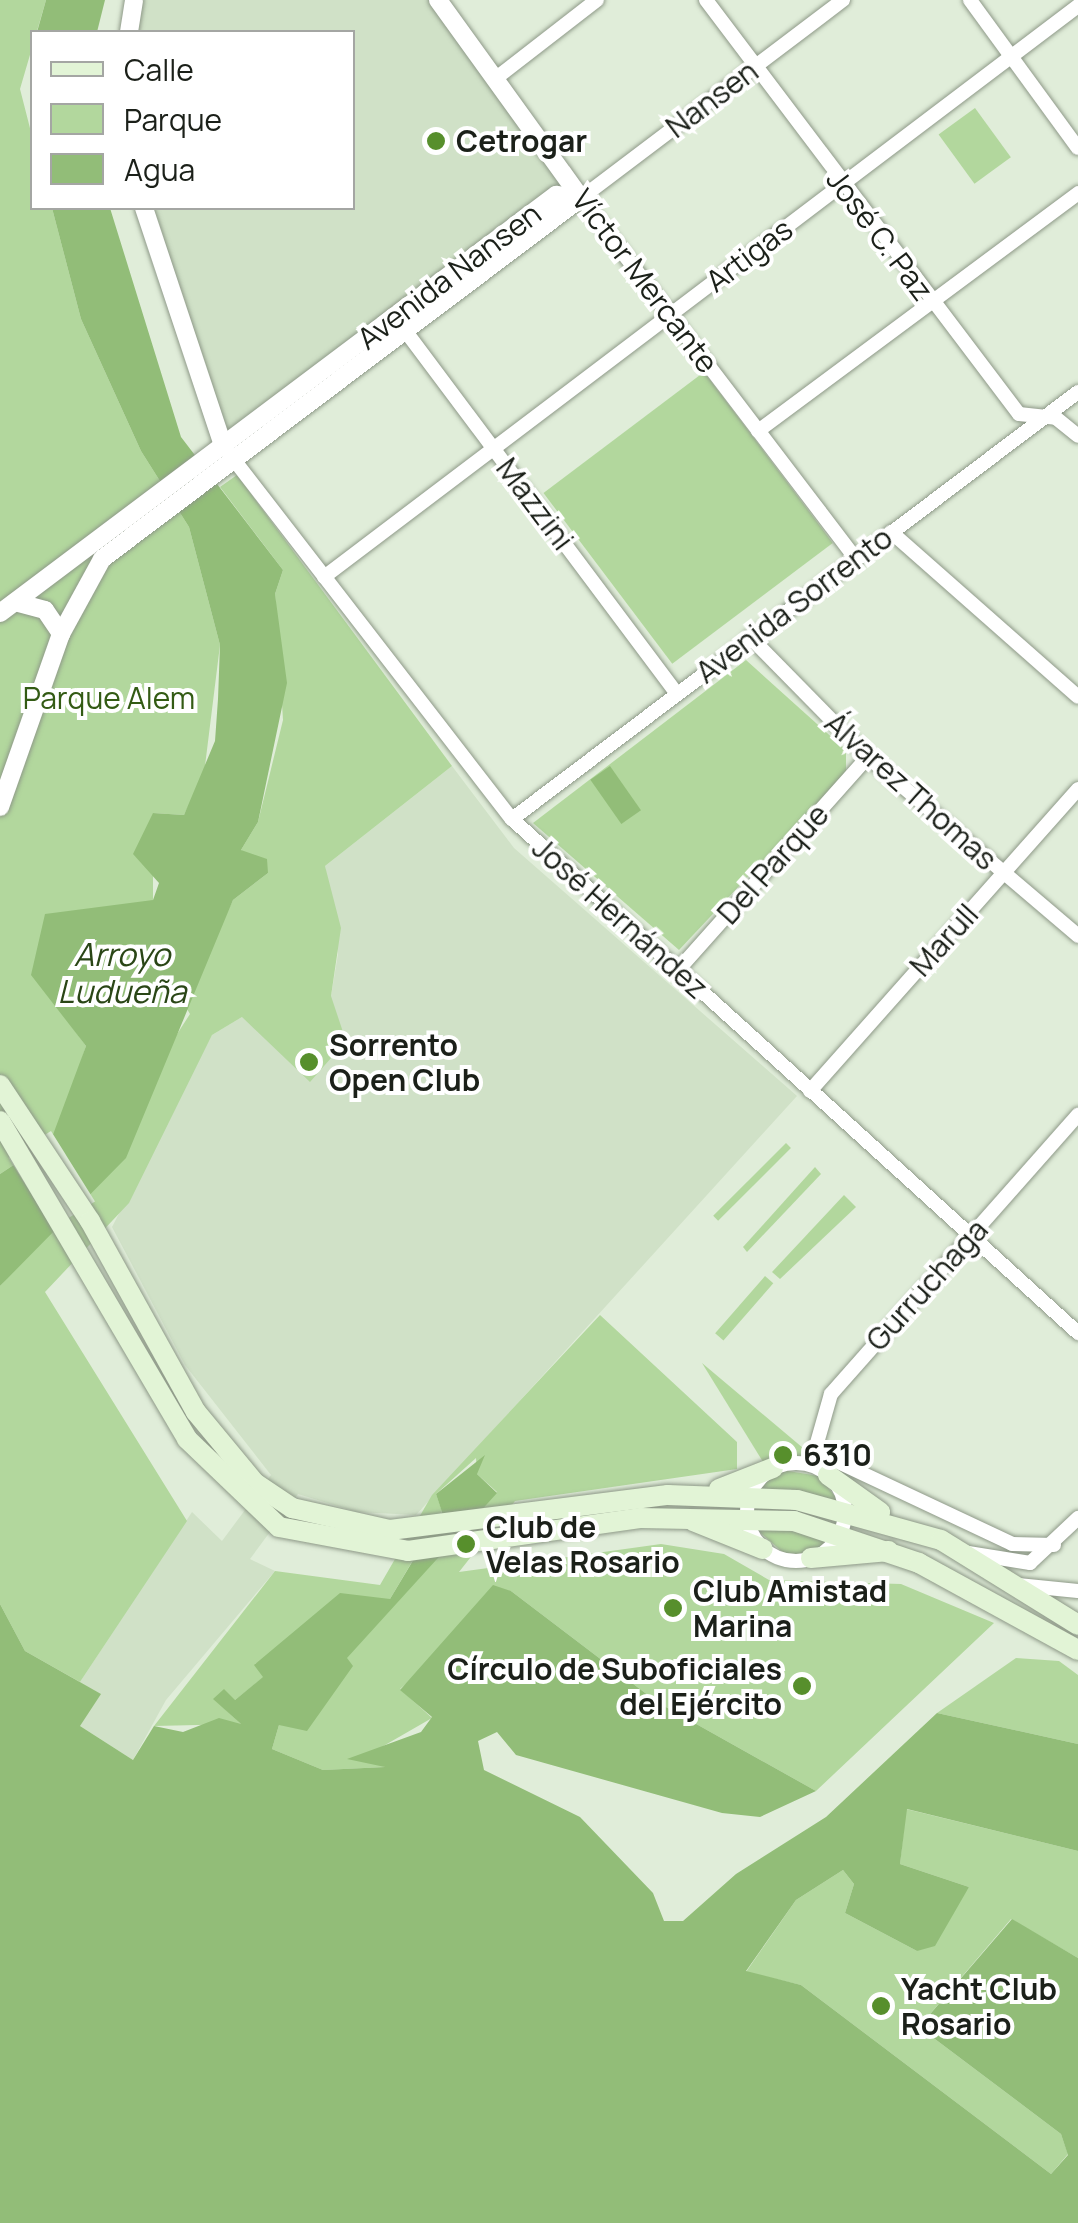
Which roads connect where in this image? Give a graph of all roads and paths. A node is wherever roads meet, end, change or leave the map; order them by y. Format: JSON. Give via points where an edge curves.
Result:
{"nodes":[{"id":1,"x":134,"y":0,"type":"edge"},
{"id":2,"x":438,"y":0,"type":"edge"},
{"id":3,"x":598,"y":0,"type":"edge"},
{"id":4,"x":706,"y":0,"type":"edge"},
{"id":5,"x":843,"y":0,"type":"edge"},
{"id":6,"x":970,"y":0,"type":"edge"},
{"id":7,"x":1078,"y":6,"type":"edge"},
{"id":8,"x":129,"y":30,"type":"edge"},
{"id":9,"x":1012,"y":56,"type":"junction"},
{"id":10,"x":755,"y":66,"type":"junction"},
{"id":11,"x":495,"y":79,"type":"junction"},
{"id":12,"x":1078,"y":148,"type":"edge"},
{"id":13,"x":842,"y":184,"type":"junction"},
{"id":14,"x":1078,"y":193,"type":"edge"},
{"id":15,"x":581,"y":198,"type":"junction"},
{"id":16,"x":145,"y":210,"type":"edge"},
{"id":17,"x":930,"y":303,"type":"junction"},
{"id":18,"x":670,"y":314,"type":"junction"},
{"id":19,"x":399,"y":323,"type":"junction"},
{"id":20,"x":1078,"y":392,"type":"edge"},
{"id":21,"x":1046,"y":414,"type":"junction"},
{"id":22,"x":758,"y":431,"type":"junction"},
{"id":23,"x":1078,"y":436,"type":"edge"},
{"id":24,"x":494,"y":448,"type":"junction"},
{"id":25,"x":222,"y":457,"type":"junction"},
{"id":26,"x":134,"y":520,"type":"junction"},
{"id":27,"x":892,"y":532,"type":"junction"},
{"id":28,"x":856,"y":559,"type":"junction"},
{"id":29,"x":324,"y":576,"type":"junction"},
{"id":30,"x":8,"y":607,"type":"edge"},
{"id":31,"x":750,"y":638,"type":"junction"},
{"id":32,"x":58,"y":642,"type":"junction"},
{"id":33,"x":676,"y":693,"type":"junction"},
{"id":34,"x":1078,"y":697,"type":"edge"},
{"id":35,"x":868,"y":757,"type":"junction"},
{"id":36,"x":1078,"y":789,"type":"edge"},
{"id":37,"x":0,"y":807,"type":"edge"},
{"id":38,"x":512,"y":820,"type":"junction"},
{"id":39,"x":1002,"y":874,"type":"junction"},
{"id":40,"x":1078,"y":936,"type":"edge"},
{"id":41,"x":678,"y":970,"type":"junction"},
{"id":42,"x":0,"y":1085,"type":"edge"},
{"id":43,"x":810,"y":1090,"type":"junction"},
{"id":44,"x":1078,"y":1115,"type":"edge"},
{"id":45,"x":0,"y":1121,"type":"edge"},
{"id":46,"x":970,"y":1236,"type":"junction"},
{"id":47,"x":99,"y":1260,"type":"junction"},
{"id":48,"x":1078,"y":1333,"type":"edge"},
{"id":49,"x":821,"y":1465,"type":"junction"},
{"id":50,"x":773,"y":1468,"type":"junction"},
{"id":51,"x":711,"y":1492,"type":"junction"},
{"id":52,"x":748,"y":1505,"type":"junction"},
{"id":53,"x":845,"y":1509,"type":"junction"},
{"id":54,"x":682,"y":1516,"type":"junction"},
{"id":55,"x":1078,"y":1518,"type":"edge"},
{"id":56,"x":894,"y":1522,"type":"junction"},
{"id":57,"x":840,"y":1532,"type":"junction"},
{"id":58,"x":1054,"y":1545,"type":"junction"},
{"id":59,"x":763,"y":1548,"type":"junction"},
{"id":60,"x":890,"y":1551,"type":"junction"},
{"id":61,"x":961,"y":1552,"type":"junction"},
{"id":62,"x":811,"y":1558,"type":"junction"},
{"id":63,"x":1018,"y":1584,"type":"junction"},
{"id":64,"x":1078,"y":1591,"type":"edge"},
{"id":65,"x":1078,"y":1625,"type":"edge"},
{"id":66,"x":1078,"y":1650,"type":"edge"}],
"edges":[{"from":1,"to":8,"type":"street"},
{"from":2,"to":11,"type":"street","name":"Víctor Mercante"},
{"from":3,"to":11,"type":"street"},
{"from":4,"to":10,"type":"street","name":"José C. Paz"},
{"from":5,"to":10,"type":"street","name":"Nansen"},
{"from":6,"to":9,"type":"street"},
{"from":7,"to":9,"type":"street","name":"Artigas"},
{"from":9,"to":12,"type":"street"},
{"from":9,"to":13,"type":"street","name":"Artigas"},
{"from":10,"to":13,"type":"street","name":"José C. Paz"},
{"from":10,"to":15,"type":"street","name":"Nansen"},
{"from":11,"to":15,"type":"street","name":"Víctor Mercante"},
{"from":13,"to":17,"type":"street","name":"José C. Paz"},
{"from":13,"to":18,"type":"street","name":"Artigas"},
{"from":14,"to":17,"type":"street"},
{"from":15,"to":18,"type":"street","name":"Víctor Mercante"},
{"from":15,"to":19,"type":"street","name":"Avenida Nansen"},
{"from":16,"to":25,"type":"street"},
{"from":17,"to":21,"type":"street","name":"José C. Paz","via":[[1019,414]]},
{"from":17,"to":22,"type":"street"},
{"from":18,"to":22,"type":"street","name":"Víctor Mercante"},
{"from":18,"to":24,"type":"street","name":"Artigas"},
{"from":19,"to":24,"type":"street","name":"Mazzini"},
{"from":19,"to":25,"type":"street","name":"Avenida Nansen"},
{"from":20,"to":21,"type":"street","name":"Avenida Sorrento"},
{"from":21,"to":23,"type":"street","name":"José C. Paz"},
{"from":21,"to":27,"type":"street","name":"Avenida Sorrento"},
{"from":22,"to":28,"type":"street","name":"Víctor Mercante"},
{"from":24,"to":29,"type":"street","name":"Artigas"},
{"from":24,"to":33,"type":"street","name":"Mazzini"},
{"from":25,"to":26,"type":"street","name":"Avenida Nansen"},
{"from":25,"to":29,"type":"street","name":"José Hernández"},
{"from":26,"to":30,"type":"street","name":"Avenida Nansen"},
{"from":26,"to":32,"type":"street","name":"Avenida Nansen","via":[[102,559]]},
{"from":27,"to":28,"type":"street","name":"Avenida Sorrento"},
{"from":27,"to":34,"type":"street"},
{"from":28,"to":31,"type":"street","name":"Avenida Sorrento"},
{"from":29,"to":38,"type":"street","name":"José Hernández"},
{"from":30,"to":32,"type":"street","via":[[45,610]]},
{"from":31,"to":33,"type":"street","name":"Avenida Sorrento"},
{"from":31,"to":35,"type":"street","name":"Álvarez Thomas"},
{"from":32,"to":37,"type":"street","name":"Avenida Nansen"},
{"from":33,"to":38,"type":"street","name":"Avenida Sorrento"},
{"from":35,"to":39,"type":"street","name":"Álvarez Thomas"},
{"from":35,"to":41,"type":"street","name":"Del Parque"},
{"from":36,"to":39,"type":"street","name":"Marull"},
{"from":38,"to":41,"type":"street","name":"José Hernández"},
{"from":39,"to":40,"type":"street","name":"Álvarez Thomas"},
{"from":39,"to":43,"type":"street","name":"Marull"},
{"from":41,"to":43,"type":"street","name":"José Hernández"},
{"from":42,"to":47,"type":"main road"},
{"from":43,"to":46,"type":"street","name":"José Hernández"},
{"from":44,"to":46,"type":"street","name":"Gurruchaga"},
{"from":45,"to":47,"type":"main road"},
{"from":46,"to":48,"type":"street","name":"José Hernández"},
{"from":46,"to":49,"type":"street","name":"Gurruchaga","via":[[831,1394]]},
{"from":47,"to":51,"type":"main road","via":[[212,1434],[255,1483],[292,1508],[363,1527],[425,1528]]},
{"from":47,"to":54,"type":"main road","via":[[195,1450],[243,1502],[279,1527],[408,1551]]},
{"from":49,"to":50,"type":"street"},
{"from":49,"to":53,"type":"street"},
{"from":49,"to":56,"type":"main road"},
{"from":49,"to":58,"type":"street","via":[[1012,1544]]},
{"from":50,"to":51,"type":"main road"},
{"from":50,"to":52,"type":"street"},
{"from":51,"to":52,"type":"main road"},
{"from":52,"to":53,"type":"main road"},
{"from":52,"to":54,"type":"main road"},
{"from":52,"to":57,"type":"main road"},
{"from":52,"to":59,"type":"street"},
{"from":53,"to":56,"type":"main road"},
{"from":53,"to":57,"type":"street"},
{"from":54,"to":59,"type":"main road"},
{"from":55,"to":58,"type":"street"},
{"from":56,"to":61,"type":"main road"},
{"from":57,"to":60,"type":"main road"},
{"from":57,"to":62,"type":"street"},
{"from":58,"to":61,"type":"street","via":[[1014,1566]]},
{"from":59,"to":62,"type":"street"},
{"from":60,"to":62,"type":"main road"},
{"from":60,"to":66,"type":"main road"},
{"from":61,"to":63,"type":"main road"},
{"from":63,"to":64,"type":"street"},
{"from":63,"to":65,"type":"main road"}]}
